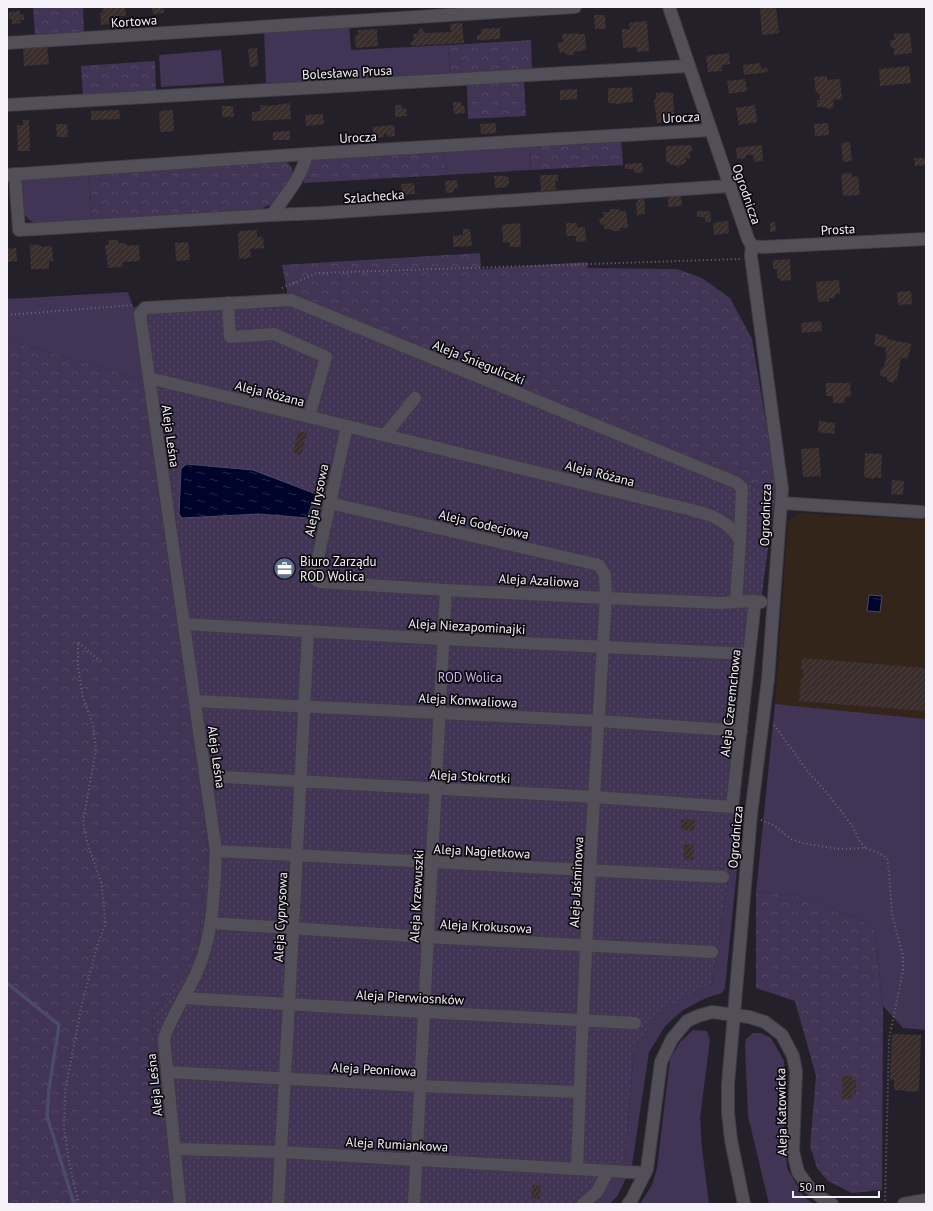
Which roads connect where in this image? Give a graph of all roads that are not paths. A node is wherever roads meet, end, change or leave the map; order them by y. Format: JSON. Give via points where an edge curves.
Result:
{"nodes":[{"id":1,"x":575,"y":7,"type":"edge"},
{"id":2,"x":670,"y":7,"type":"edge"},
{"id":3,"x":7,"y":42,"type":"edge"},
{"id":4,"x":689,"y":66,"type":"junction"},
{"id":5,"x":7,"y":106,"type":"edge"},
{"id":6,"x":710,"y":130,"type":"junction"},
{"id":7,"x":307,"y":154,"type":"junction"},
{"id":8,"x":11,"y":174,"type":"edge"},
{"id":9,"x":730,"y":186,"type":"junction"},
{"id":10,"x":272,"y":215,"type":"junction"},
{"id":11,"x":926,"y":238,"type":"edge"},
{"id":12,"x":752,"y":246,"type":"junction"},
{"id":13,"x":228,"y":303,"type":"junction"},
{"id":14,"x":140,"y":306,"type":"joint"},
{"id":15,"x":149,"y":378,"type":"junction"},
{"id":16,"x":415,"y":398,"type":"dead end"},
{"id":17,"x":309,"y":417,"type":"junction"},
{"id":18,"x":347,"y":426,"type":"junction"},
{"id":19,"x":385,"y":435,"type":"junction"},
{"id":20,"x":329,"y":503,"type":"junction"},
{"id":21,"x":781,"y":503,"type":"junction"},
{"id":22,"x":922,"y":512,"type":"dead end"},
{"id":23,"x":740,"y":540,"type":"junction"},
{"id":24,"x":315,"y":579,"type":"joint"},
{"id":25,"x":446,"y":590,"type":"junction"},
{"id":26,"x":606,"y":598,"type":"junction"},
{"id":27,"x":736,"y":601,"type":"junction"},
{"id":28,"x":758,"y":602,"type":"joint"},
{"id":29,"x":184,"y":624,"type":"junction"},
{"id":30,"x":308,"y":631,"type":"junction"},
{"id":31,"x":443,"y":639,"type":"junction"},
{"id":32,"x":603,"y":647,"type":"junction"},
{"id":33,"x":749,"y":654,"type":"junction"},
{"id":34,"x":195,"y":701,"type":"junction"},
{"id":35,"x":304,"y":706,"type":"junction"},
{"id":36,"x":439,"y":713,"type":"junction"},
{"id":37,"x":599,"y":721,"type":"junction"},
{"id":38,"x":741,"y":731,"type":"junction"},
{"id":39,"x":206,"y":776,"type":"junction"},
{"id":40,"x":301,"y":782,"type":"junction"},
{"id":41,"x":435,"y":789,"type":"junction"},
{"id":42,"x":595,"y":797,"type":"junction"},
{"id":43,"x":732,"y":807,"type":"joint"},
{"id":44,"x":216,"y":851,"type":"junction"},
{"id":45,"x":297,"y":855,"type":"junction"},
{"id":46,"x":431,"y":862,"type":"junction"},
{"id":47,"x":591,"y":870,"type":"junction"},
{"id":48,"x":723,"y":877,"type":"dead end"},
{"id":49,"x":211,"y":923,"type":"junction"},
{"id":50,"x":293,"y":929,"type":"junction"},
{"id":51,"x":427,"y":937,"type":"junction"},
{"id":52,"x":587,"y":945,"type":"junction"},
{"id":53,"x":712,"y":952,"type":"dead end"},
{"id":54,"x":183,"y":998,"type":"junction"},
{"id":55,"x":289,"y":1004,"type":"junction"},
{"id":56,"x":424,"y":1012,"type":"junction"},
{"id":57,"x":734,"y":1015,"type":"junction"},
{"id":58,"x":583,"y":1021,"type":"junction"},
{"id":59,"x":636,"y":1023,"type":"dead end"},
{"id":60,"x":167,"y":1072,"type":"junction"},
{"id":61,"x":286,"y":1078,"type":"junction"},
{"id":62,"x":419,"y":1086,"type":"junction"},
{"id":63,"x":580,"y":1092,"type":"junction"},
{"id":64,"x":174,"y":1150,"type":"junction"},
{"id":65,"x":281,"y":1152,"type":"junction"},
{"id":66,"x":416,"y":1159,"type":"junction"},
{"id":67,"x":577,"y":1169,"type":"junction"},
{"id":68,"x":613,"y":1171,"type":"junction"},
{"id":69,"x":645,"y":1173,"type":"junction"},
{"id":70,"x":926,"y":1200,"type":"edge"},
{"id":71,"x":180,"y":1204,"type":"edge"},
{"id":72,"x":278,"y":1204,"type":"edge"},
{"id":73,"x":414,"y":1204,"type":"edge"},
{"id":74,"x":583,"y":1204,"type":"edge"},
{"id":75,"x":628,"y":1204,"type":"edge"},
{"id":76,"x":744,"y":1204,"type":"edge"},
{"id":77,"x":832,"y":1204,"type":"edge"},
{"id":78,"x":904,"y":1204,"type":"edge"}],
"edges":[{"from":1,"to":3,"type":"street","name":"Kortowa"},
{"from":2,"to":4,"type":"street","name":"Ogrodnicza"},
{"from":4,"to":5,"type":"street","name":"Bolesława Prusa"},
{"from":4,"to":6,"type":"street","name":"Ogrodnicza"},
{"from":6,"to":7,"type":"street","name":"Urocza"},
{"from":6,"to":9,"type":"street","name":"Ogrodnicza"},
{"from":7,"to":8,"type":"street","name":"Urocza"},
{"from":7,"to":10,"type":"street","via":[[299,175]]},
{"from":8,"to":10,"type":"street","name":"Szlachecka","via":[[19,230]]},
{"from":9,"to":10,"type":"street","name":"Szlachecka"},
{"from":9,"to":12,"type":"street","name":"Ogrodnicza"},
{"from":11,"to":12,"type":"street","name":"Prosta"},
{"from":12,"to":21,"type":"street","name":"Ogrodnicza","via":[[751,259],[782,489]]},
{"from":13,"to":14,"type":"street","name":"Aleja Śnieguliczki"},
{"from":13,"to":17,"type":"street","via":[[230,337],[274,334],[326,357]]},
{"from":13,"to":23,"type":"street","name":"Aleja Śnieguliczki","via":[[291,300],[737,483],[742,488]]},
{"from":14,"to":15,"type":"street","name":"Aleja Leśna"},
{"from":15,"to":17,"type":"street","name":"Aleja Różana"},
{"from":15,"to":29,"type":"street","name":"Aleja Leśna"},
{"from":16,"to":19,"type":"street"},
{"from":17,"to":18,"type":"street","name":"Aleja Różana"},
{"from":18,"to":19,"type":"street","name":"Aleja Różana"},
{"from":18,"to":20,"type":"street","name":"Aleja Irysowa"},
{"from":19,"to":23,"type":"street","name":"Aleja Różana","via":[[692,510],[723,522]]},
{"from":20,"to":24,"type":"street","name":"Aleja Irysowa"},
{"from":20,"to":26,"type":"street","name":"Aleja Godecjowa","via":[[599,565],[605,575]]},
{"from":21,"to":22,"type":"street"},
{"from":21,"to":57,"type":"street","name":"Ogrodnicza","via":[[768,679],[751,815]]},
{"from":23,"to":27,"type":"street"},
{"from":24,"to":25,"type":"street","name":"Aleja Azaliowa","via":[[320,582]]},
{"from":25,"to":26,"type":"street","name":"Aleja Azaliowa"},
{"from":25,"to":31,"type":"street","name":"Aleja Krzewuszki"},
{"from":26,"to":27,"type":"street","name":"Aleja Azaliowa","via":[[720,603]]},
{"from":26,"to":32,"type":"street","name":"Aleja Jaśminowa"},
{"from":27,"to":28,"type":"street","name":"Aleja Azaliowa"},
{"from":28,"to":33,"type":"street","name":"Aleja Czeremchowa"},
{"from":29,"to":30,"type":"street","name":"Aleja Niezapominajki"},
{"from":29,"to":34,"type":"street","name":"Aleja Leśna"},
{"from":30,"to":31,"type":"street","name":"Aleja Niezapominajki"},
{"from":30,"to":35,"type":"street","name":"Aleja Cyprysowa"},
{"from":31,"to":32,"type":"street","name":"Aleja Niezapominajki"},
{"from":31,"to":36,"type":"street","name":"Aleja Krzewuszki"},
{"from":32,"to":33,"type":"street","name":"Aleja Niezapominajki"},
{"from":32,"to":37,"type":"street","name":"Aleja Jaśminowa"},
{"from":33,"to":38,"type":"street","name":"Aleja Czeremchowa"},
{"from":34,"to":35,"type":"street","name":"Aleja Konwaliowa"},
{"from":34,"to":39,"type":"street","name":"Aleja Leśna"},
{"from":35,"to":36,"type":"street","name":"Aleja Konwaliowa"},
{"from":35,"to":40,"type":"street","name":"Aleja Cyprysowa"},
{"from":36,"to":37,"type":"street","name":"Aleja Konwaliowa"},
{"from":36,"to":41,"type":"street","name":"Aleja Krzewuszki"},
{"from":37,"to":38,"type":"street","name":"Aleja Konwaliowa"},
{"from":37,"to":42,"type":"street","name":"Aleja Jaśminowa"},
{"from":38,"to":43,"type":"street","name":"Aleja Czeremchowa"},
{"from":39,"to":40,"type":"street","name":"Aleja Stokrotki"},
{"from":39,"to":44,"type":"street","name":"Aleja Leśna"},
{"from":40,"to":41,"type":"street","name":"Aleja Stokrotki"},
{"from":40,"to":45,"type":"street","name":"Aleja Cyprysowa"},
{"from":41,"to":42,"type":"street","name":"Aleja Stokrotki"},
{"from":41,"to":46,"type":"street","name":"Aleja Krzewuszki"},
{"from":42,"to":43,"type":"street","name":"Aleja Stokrotki"},
{"from":42,"to":47,"type":"street","name":"Aleja Jaśminowa"},
{"from":44,"to":45,"type":"street","name":"Aleja Nagietkowa"},
{"from":44,"to":49,"type":"street","name":"Aleja Leśna"},
{"from":45,"to":46,"type":"street","name":"Aleja Nagietkowa"},
{"from":45,"to":50,"type":"street","name":"Aleja Cyprysowa"},
{"from":46,"to":47,"type":"street","name":"Aleja Nagietkowa"},
{"from":46,"to":51,"type":"street","name":"Aleja Krzewuszki"},
{"from":47,"to":48,"type":"street","name":"Aleja Nagietkowa"},
{"from":47,"to":52,"type":"street","name":"Aleja Jaśminowa"},
{"from":49,"to":50,"type":"street","name":"Aleja Krokusowa"},
{"from":49,"to":54,"type":"street","name":"Aleja Leśna","via":[[199,966]]},
{"from":50,"to":51,"type":"street","name":"Aleja Krokusowa"},
{"from":50,"to":55,"type":"street","name":"Aleja Cyprysowa"},
{"from":51,"to":52,"type":"street","name":"Aleja Krokusowa"},
{"from":51,"to":56,"type":"street","name":"Aleja Krzewuszki"},
{"from":52,"to":53,"type":"street","name":"Aleja Krokusowa"},
{"from":52,"to":58,"type":"street","name":"Aleja Jaśminowa"},
{"from":54,"to":55,"type":"street","name":"Aleja Pierwiosnków"},
{"from":54,"to":60,"type":"street","name":"Aleja Leśna","via":[[164,1039]]},
{"from":55,"to":56,"type":"street","name":"Aleja Pierwiosnków"},
{"from":55,"to":61,"type":"street","name":"Aleja Cyprysowa"},
{"from":56,"to":58,"type":"street","name":"Aleja Pierwiosnków"},
{"from":56,"to":62,"type":"street","name":"Aleja Krzewuszki"},
{"from":57,"to":69,"type":"street","name":"Aleja Katowicka","via":[[712,1012],[698,1016],[687,1021],[672,1039],[661,1062]]},
{"from":57,"to":76,"type":"street","name":"Ogrodnicza","via":[[728,1113]]},
{"from":57,"to":77,"type":"street","name":"Aleja Katowicka","via":[[765,1022],[782,1035],[796,1071],[793,1151],[798,1172],[808,1186]]},
{"from":58,"to":59,"type":"street","name":"Aleja Pierwiosnków"},
{"from":58,"to":63,"type":"street","name":"Aleja Jaśminowa"},
{"from":60,"to":61,"type":"street","name":"Aleja Peoniowa"},
{"from":60,"to":64,"type":"street","name":"Aleja Leśna"},
{"from":61,"to":62,"type":"street","name":"Aleja Peoniowa"},
{"from":61,"to":65,"type":"street","name":"Aleja Cyprysowa"},
{"from":62,"to":63,"type":"street","name":"Aleja Peoniowa"},
{"from":62,"to":66,"type":"street","name":"Aleja Krzewuszki"},
{"from":63,"to":67,"type":"street","name":"Aleja Jaśminowa"},
{"from":64,"to":65,"type":"street","name":"Aleja Rumiankowa"},
{"from":64,"to":71,"type":"street","name":"Aleja Leśna"},
{"from":65,"to":66,"type":"street","name":"Aleja Rumiankowa"},
{"from":65,"to":72,"type":"street","name":"Aleja Cyprysowa"},
{"from":66,"to":67,"type":"street","name":"Aleja Rumiankowa"},
{"from":66,"to":73,"type":"street","name":"Aleja Krzewuszki"},
{"from":67,"to":68,"type":"street","name":"Aleja Rumiankowa"},
{"from":68,"to":69,"type":"street","name":"Aleja Rumiankowa"},
{"from":68,"to":74,"type":"street","via":[[597,1192]]},
{"from":69,"to":75,"type":"street","name":"Aleja Katowicka"},
{"from":70,"to":78,"type":"street"}]}
